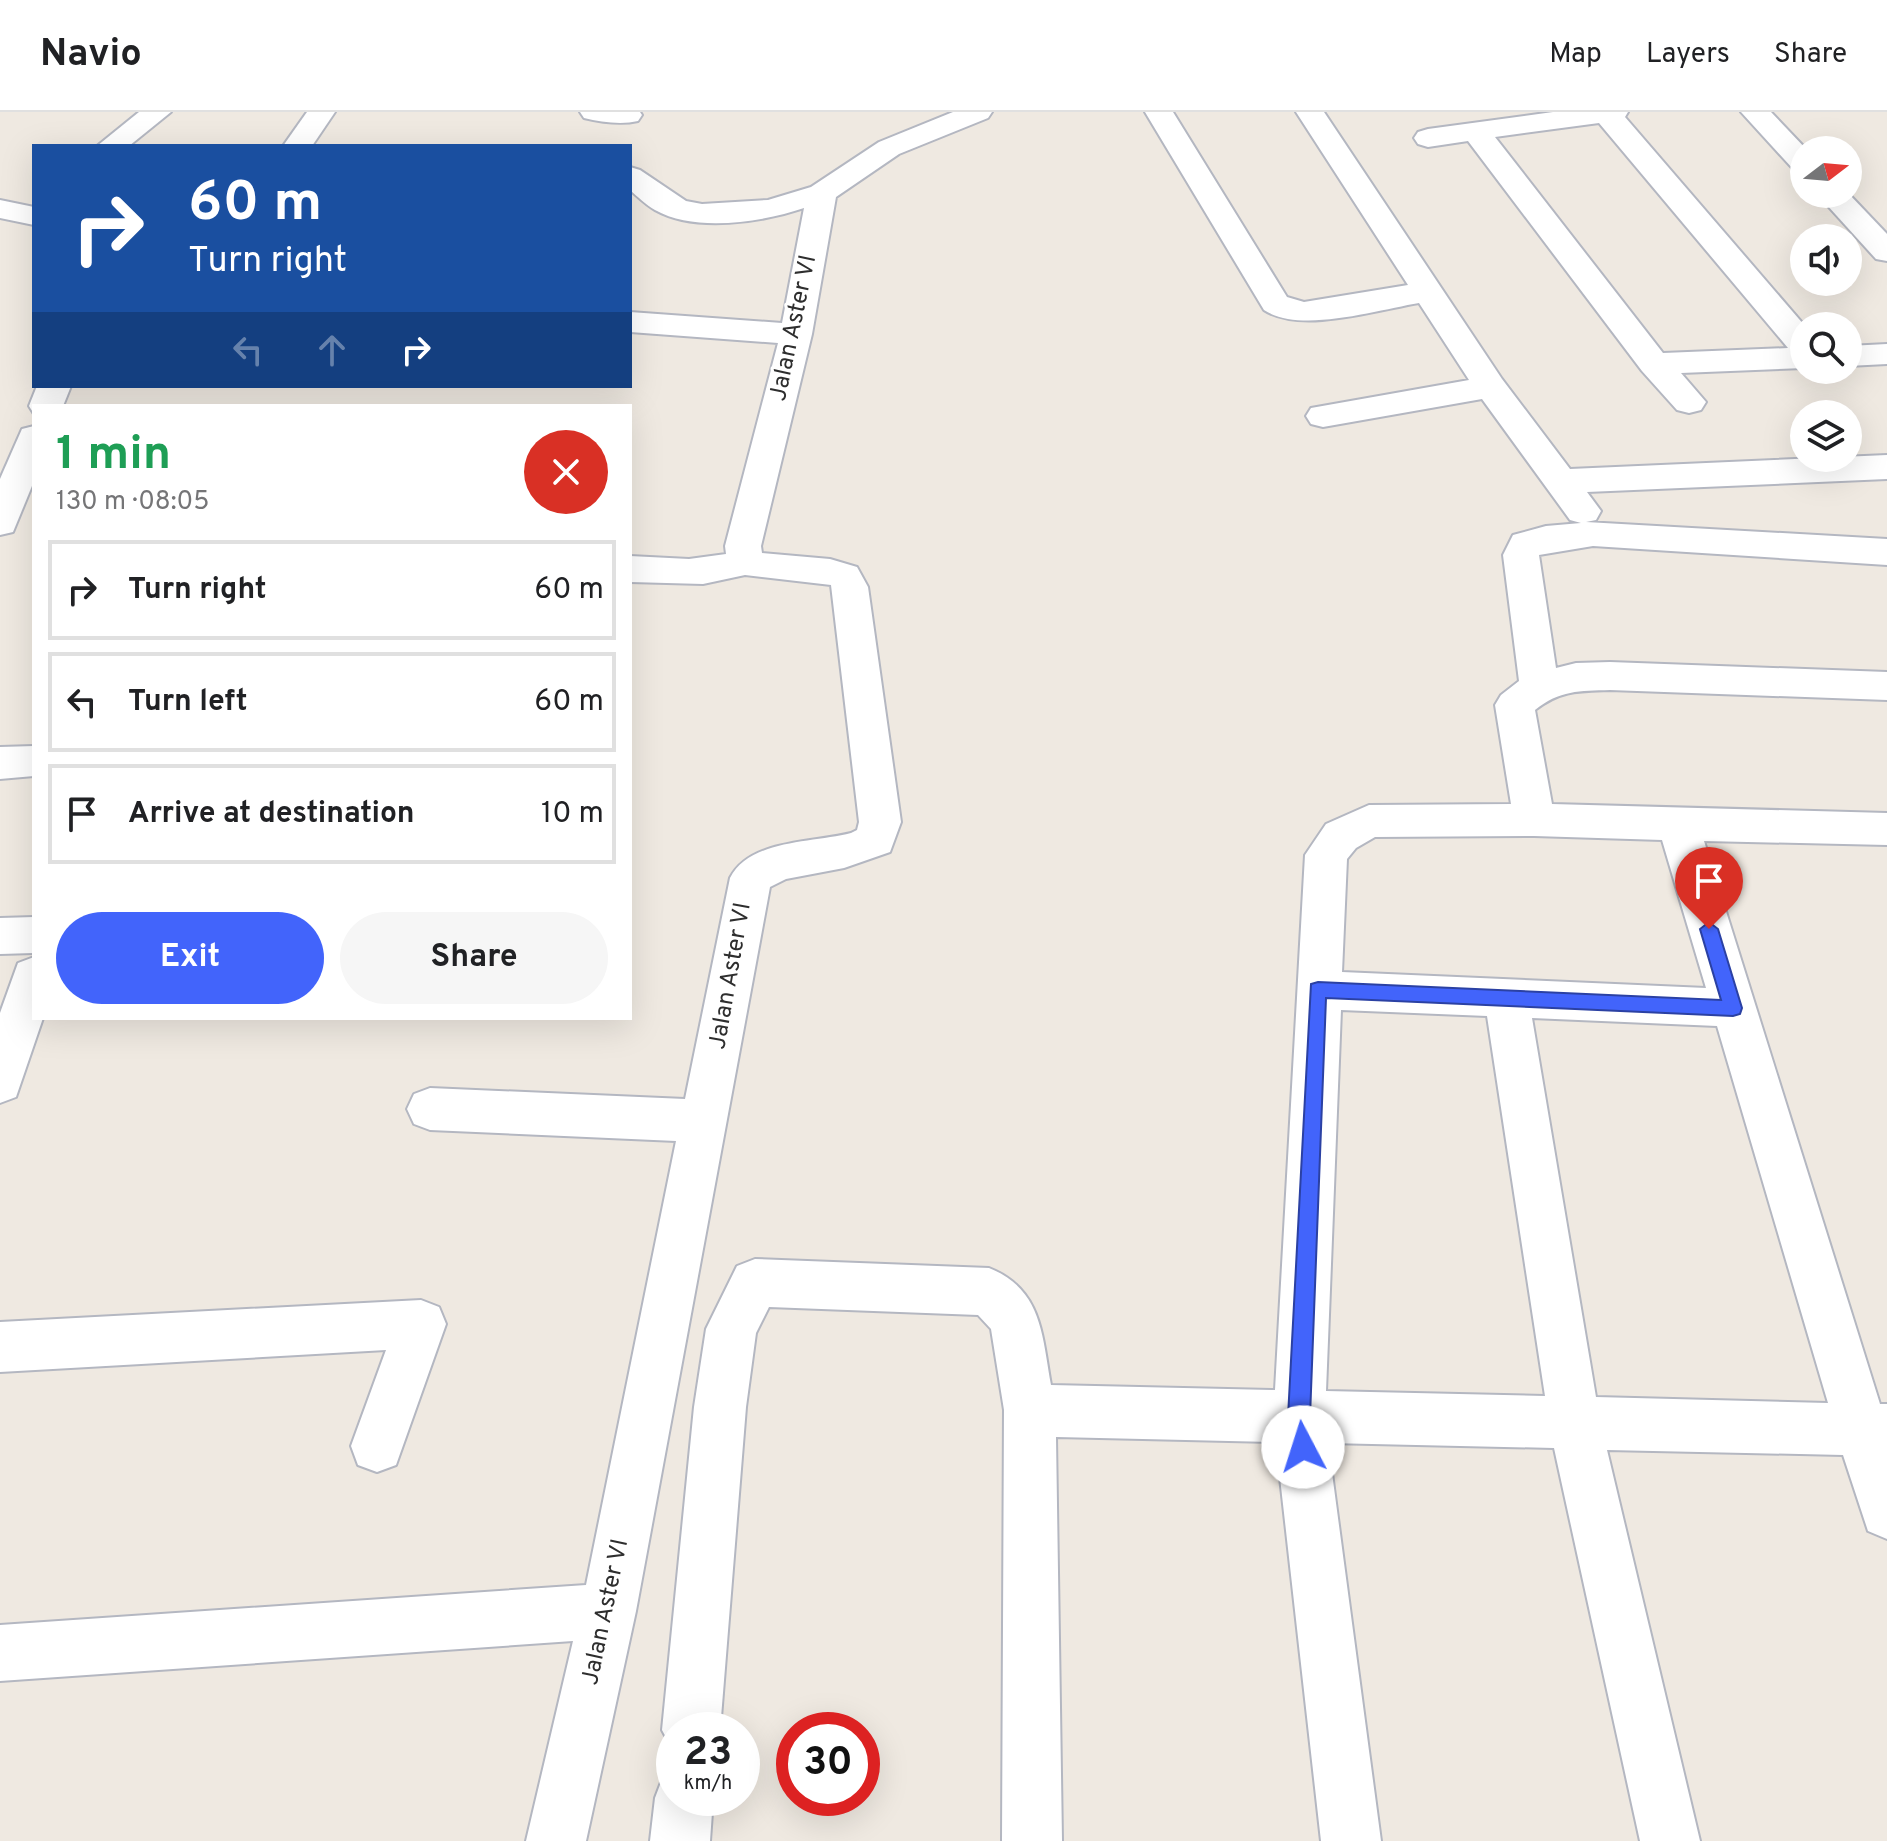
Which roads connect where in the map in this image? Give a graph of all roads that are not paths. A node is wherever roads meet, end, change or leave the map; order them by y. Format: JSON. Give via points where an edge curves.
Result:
{"nodes":[{"id":1,"x":157,"y":112,"type":"edge"},
{"id":2,"x":321,"y":112,"type":"edge"},
{"id":3,"x":594,"y":112,"type":"edge"},
{"id":4,"x":978,"y":112,"type":"edge"},
{"id":5,"x":1159,"y":112,"type":"edge"},
{"id":6,"x":1310,"y":112,"type":"edge"},
{"id":7,"x":1755,"y":112,"type":"edge"},
{"id":8,"x":1610,"y":113,"type":"edge"},
{"id":9,"x":628,"y":115,"type":"dead end"},
{"id":10,"x":1475,"y":131,"type":"junction"},
{"id":11,"x":1428,"y":138,"type":"dead end"},
{"id":12,"x":114,"y":144,"type":"edge"},
{"id":13,"x":298,"y":144,"type":"edge"},
{"id":14,"x":1790,"y":149,"type":"edge"},
{"id":15,"x":632,"y":178,"type":"edge"},
{"id":16,"x":822,"y":193,"type":"junction"},
{"id":17,"x":1845,"y":208,"type":"edge"},
{"id":18,"x":1887,"y":252,"type":"edge"},
{"id":19,"x":1426,"y":292,"type":"junction"},
{"id":20,"x":632,"y":322,"type":"edge"},
{"id":21,"x":1790,"y":329,"type":"edge"},
{"id":22,"x":796,"y":334,"type":"junction"},
{"id":23,"x":1887,"y":354,"type":"edge"},
{"id":24,"x":1862,"y":355,"type":"edge"},
{"id":25,"x":1790,"y":359,"type":"edge"},
{"id":26,"x":1654,"y":364,"type":"junction"},
{"id":27,"x":1490,"y":387,"type":"junction"},
{"id":28,"x":1689,"y":402,"type":"dead end"},
{"id":29,"x":1323,"y":416,"type":"dead end"},
{"id":30,"x":32,"y":442,"type":"edge"},
{"id":31,"x":1887,"y":467,"type":"edge"},
{"id":32,"x":1563,"y":481,"type":"junction"},
{"id":33,"x":1583,"y":511,"type":"dead end"},
{"id":34,"x":0,"y":523,"type":"edge"},
{"id":35,"x":1887,"y":552,"type":"edge"},
{"id":36,"x":745,"y":561,"type":"junction"},
{"id":37,"x":632,"y":569,"type":"edge"},
{"id":38,"x":1539,"y":686,"type":"junction"},
{"id":39,"x":1887,"y":686,"type":"edge"},
{"id":40,"x":32,"y":761,"type":"edge"},
{"id":41,"x":0,"y":763,"type":"edge"},
{"id":42,"x":1534,"y":820,"type":"junction"},
{"id":43,"x":1678,"y":823,"type":"junction"},
{"id":44,"x":1884,"y":836,"type":"edge"},
{"id":45,"x":32,"y":935,"type":"edge"},
{"id":46,"x":0,"y":936,"type":"edge"},
{"id":47,"x":32,"y":982,"type":"edge"},
{"id":48,"x":1318,"y":990,"type":"junction"},
{"id":49,"x":1506,"y":996,"type":"junction"},
{"id":50,"x":1733,"y":1008,"type":"junction"},
{"id":51,"x":0,"y":1083,"type":"edge"},
{"id":52,"x":430,"y":1109,"type":"dead end"},
{"id":53,"x":705,"y":1121,"type":"junction"},
{"id":54,"x":0,"y":1347,"type":"edge"},
{"id":55,"x":1030,"y":1410,"type":"junction"},
{"id":56,"x":1299,"y":1417,"type":"junction"},
{"id":57,"x":1575,"y":1425,"type":"junction"},
{"id":58,"x":1873,"y":1430,"type":"edge"},
{"id":59,"x":377,"y":1446,"type":"dead end"},
{"id":60,"x":1887,"y":1512,"type":"edge"},
{"id":61,"x":608,"y":1611,"type":"junction"},
{"id":62,"x":0,"y":1653,"type":"edge"},
{"id":63,"x":693,"y":1712,"type":"edge"},
{"id":64,"x":682,"y":1816,"type":"edge"},
{"id":65,"x":556,"y":1841,"type":"edge"},
{"id":66,"x":680,"y":1841,"type":"edge"},
{"id":67,"x":1032,"y":1841,"type":"edge"},
{"id":68,"x":1351,"y":1841,"type":"edge"},
{"id":69,"x":1670,"y":1841,"type":"edge"}],
"edges":[{"from":1,"to":12,"type":"street"},
{"from":2,"to":13,"type":"street"},
{"from":3,"to":9,"type":"street"},
{"from":4,"to":16,"type":"street","via":[[889,148]]},
{"from":5,"to":19,"type":"street","via":[[1275,303],[1304,312]]},
{"from":6,"to":19,"type":"street"},
{"from":7,"to":14,"type":"street"},
{"from":8,"to":10,"type":"street"},
{"from":8,"to":21,"type":"street"},
{"from":10,"to":11,"type":"street"},
{"from":10,"to":26,"type":"street"},
{"from":15,"to":16,"type":"street","via":[[665,203],[702,213],[771,209]]},
{"from":16,"to":22,"type":"street","name":"Jalan Aster VI"},
{"from":17,"to":18,"type":"street"},
{"from":19,"to":27,"type":"street"},
{"from":20,"to":22,"type":"street"},
{"from":22,"to":36,"type":"street","name":"Jalan Aster VI","via":[[743,546]]},
{"from":23,"to":24,"type":"street"},
{"from":25,"to":26,"type":"street"},
{"from":26,"to":28,"type":"street"},
{"from":27,"to":29,"type":"street"},
{"from":27,"to":32,"type":"street"},
{"from":30,"to":34,"type":"street"},
{"from":31,"to":32,"type":"street"},
{"from":32,"to":33,"type":"street"},
{"from":35,"to":38,"type":"street","via":[[1593,534],[1526,544],[1521,555]]},
{"from":36,"to":37,"type":"street","via":[[708,571]]},
{"from":36,"to":53,"type":"street","name":"Jalan Aster VI","via":[[830,572],[844,576],[850,587],[880,822],[875,840],[860,848],[766,867],[751,878]]},
{"from":38,"to":39,"type":"street","via":[[1610,676]]},
{"from":38,"to":42,"type":"street","via":[[1515,705]]},
{"from":40,"to":41,"type":"street"},
{"from":42,"to":43,"type":"street"},
{"from":42,"to":48,"type":"street","via":[[1369,821],[1341,836],[1326,855]]},
{"from":43,"to":44,"type":"street"},
{"from":43,"to":50,"type":"street"},
{"from":45,"to":46,"type":"street"},
{"from":47,"to":51,"type":"street"},
{"from":48,"to":49,"type":"street"},
{"from":48,"to":56,"type":"street"},
{"from":49,"to":50,"type":"street"},
{"from":49,"to":57,"type":"street"},
{"from":50,"to":58,"type":"street"},
{"from":52,"to":53,"type":"street"},
{"from":53,"to":61,"type":"street","name":"Jalan Aster VI"},
{"from":54,"to":59,"type":"street","via":[[421,1324]]},
{"from":55,"to":56,"type":"street"},
{"from":55,"to":63,"type":"street","via":[[1014,1318],[989,1292],[755,1283],[731,1329]]},
{"from":55,"to":67,"type":"street"},
{"from":56,"to":57,"type":"street"},
{"from":56,"to":68,"type":"street"},
{"from":57,"to":58,"type":"street"},
{"from":57,"to":69,"type":"street"},
{"from":58,"to":60,"type":"street"},
{"from":61,"to":62,"type":"street"},
{"from":61,"to":65,"type":"street","name":"Jalan Aster VI"},
{"from":64,"to":66,"type":"street"}]}
